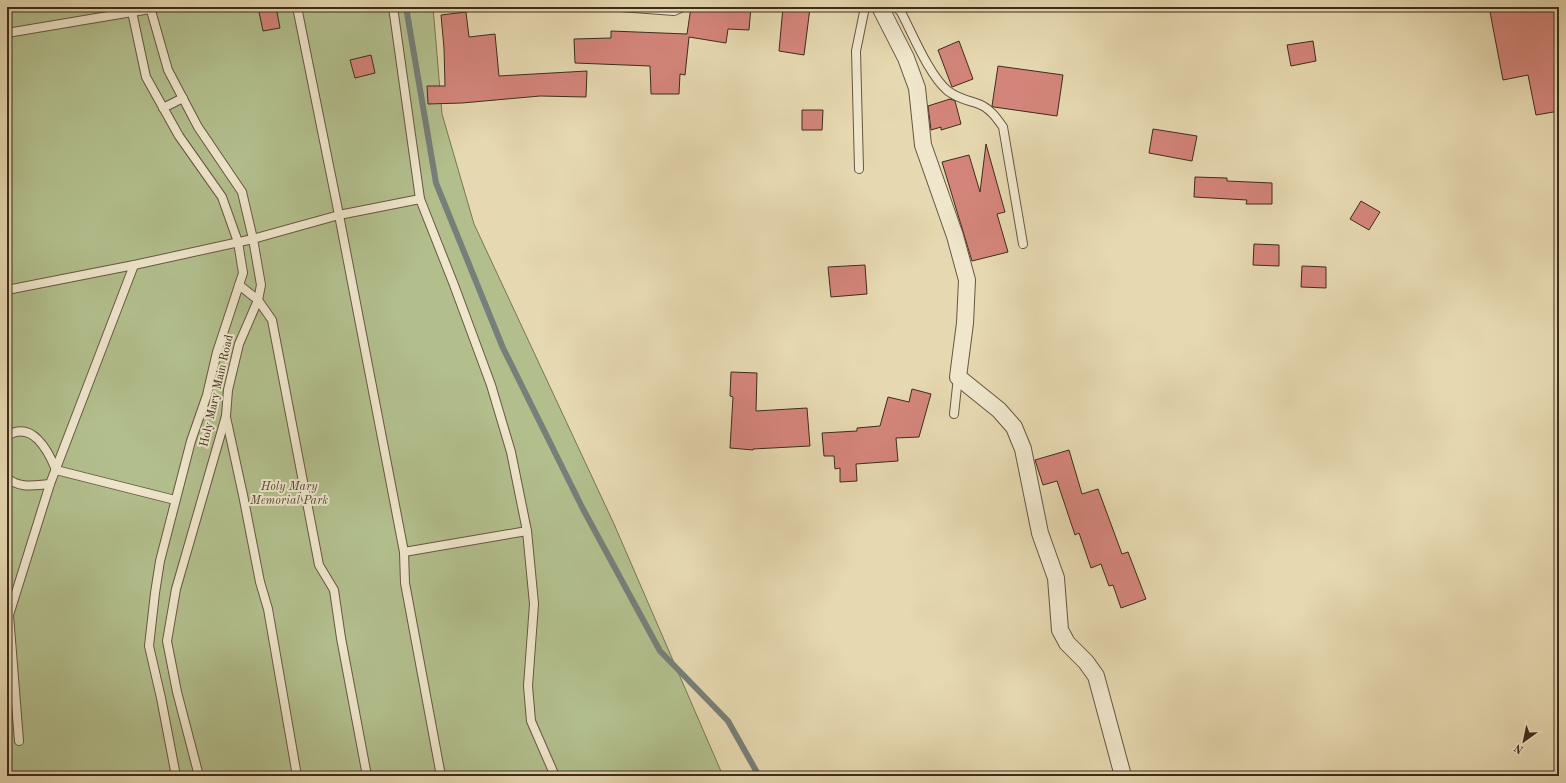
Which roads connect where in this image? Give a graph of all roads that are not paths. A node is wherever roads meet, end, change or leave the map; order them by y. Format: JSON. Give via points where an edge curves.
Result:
{"nodes":[{"id":1,"x":298,"y":7,"type":"edge"},
{"id":2,"x":393,"y":7,"type":"edge"},
{"id":3,"x":620,"y":7,"type":"edge"},
{"id":4,"x":683,"y":7,"type":"edge"},
{"id":5,"x":865,"y":7,"type":"edge"},
{"id":6,"x":880,"y":7,"type":"edge"},
{"id":7,"x":896,"y":7,"type":"edge"},
{"id":8,"x":150,"y":8,"type":"edge"},
{"id":9,"x":131,"y":10,"type":"edge"},
{"id":10,"x":7,"y":33,"type":"edge"},
{"id":11,"x":183,"y":98,"type":"junction"},
{"id":12,"x":163,"y":108,"type":"junction"},
{"id":13,"x":859,"y":169,"type":"dead end"},
{"id":14,"x":420,"y":199,"type":"junction"},
{"id":15,"x":340,"y":214,"type":"junction"},
{"id":16,"x":254,"y":239,"type":"junction"},
{"id":17,"x":238,"y":242,"type":"junction"},
{"id":18,"x":1023,"y":244,"type":"dead end"},
{"id":19,"x":134,"y":266,"type":"junction"},
{"id":20,"x":239,"y":285,"type":"junction"},
{"id":21,"x":7,"y":290,"type":"edge"},
{"id":22,"x":258,"y":300,"type":"junction"},
{"id":23,"x":958,"y":377,"type":"junction"},
{"id":24,"x":954,"y":414,"type":"dead end"},
{"id":25,"x":226,"y":416,"type":"junction"},
{"id":26,"x":7,"y":436,"type":"edge"},
{"id":27,"x":56,"y":470,"type":"junction"},
{"id":28,"x":7,"y":478,"type":"edge"},
{"id":29,"x":50,"y":484,"type":"junction"},
{"id":30,"x":175,"y":500,"type":"junction"},
{"id":31,"x":527,"y":531,"type":"junction"},
{"id":32,"x":404,"y":552,"type":"junction"},
{"id":33,"x":8,"y":615,"type":"edge"},
{"id":34,"x":19,"y":741,"type":"dead end"},
{"id":35,"x":176,"y":776,"type":"edge"},
{"id":36,"x":199,"y":776,"type":"edge"},
{"id":37,"x":297,"y":776,"type":"edge"},
{"id":38,"x":367,"y":776,"type":"edge"},
{"id":39,"x":440,"y":776,"type":"edge"},
{"id":40,"x":555,"y":776,"type":"edge"},
{"id":41,"x":1123,"y":776,"type":"edge"}],
"edges":[{"from":1,"to":15,"type":"lane"},
{"from":2,"to":14,"type":"lane"},
{"from":3,"to":4,"type":"lane","via":[[674,11]]},
{"from":5,"to":13,"type":"lane","via":[[856,51]]},
{"from":6,"to":23,"type":"street","via":[[906,58],[917,88],[923,145],[955,236],[967,280],[966,323]]},
{"from":7,"to":18,"type":"lane","via":[[931,71],[947,91],[961,99],[978,103],[994,114],[1003,127]]},
{"from":8,"to":9,"type":"lane"},
{"from":8,"to":11,"type":"lane","name":"Holy Mary Main Road","via":[[168,70]]},
{"from":9,"to":10,"type":"lane"},
{"from":9,"to":12,"type":"lane","name":"Holy Mary Main Road","via":[[146,77]]},
{"from":11,"to":12,"type":"lane"},
{"from":11,"to":16,"type":"lane","name":"Holy Mary Main Road","via":[[198,127],[242,192]]},
{"from":12,"to":17,"type":"lane","name":"Holy Mary Main Road","via":[[222,198]]},
{"from":14,"to":15,"type":"lane"},
{"from":14,"to":31,"type":"lane","via":[[491,384],[511,452]]},
{"from":15,"to":16,"type":"lane"},
{"from":15,"to":32,"type":"lane"},
{"from":16,"to":17,"type":"lane"},
{"from":16,"to":22,"type":"lane","name":"Holy Mary Main Road","via":[[261,285]]},
{"from":17,"to":19,"type":"lane"},
{"from":17,"to":20,"type":"lane","name":"Holy Mary Main Road","via":[[242,273]]},
{"from":19,"to":21,"type":"lane"},
{"from":19,"to":27,"type":"lane"},
{"from":20,"to":22,"type":"lane"},
{"from":20,"to":30,"type":"lane","name":"Holy Mary Main Road"},
{"from":22,"to":25,"type":"lane","name":"Holy Mary Main Road","via":[[239,344],[228,390]]},
{"from":22,"to":38,"type":"lane","via":[[272,320],[319,565],[334,590]]},
{"from":23,"to":24,"type":"lane"},
{"from":23,"to":41,"type":"street","via":[[999,410],[1014,427],[1023,449],[1040,533],[1056,578],[1060,630],[1067,643],[1096,676]]},
{"from":25,"to":36,"type":"lane","name":"Holy Mary Main Road","via":[[176,589],[167,640],[177,692]]},
{"from":25,"to":37,"type":"lane","via":[[260,582],[268,609]]},
{"from":26,"to":27,"type":"lane","via":[[14,431],[26,432],[38,439],[48,451]]},
{"from":27,"to":29,"type":"lane"},
{"from":27,"to":30,"type":"lane"},
{"from":28,"to":29,"type":"lane","via":[[26,486]]},
{"from":29,"to":33,"type":"lane"},
{"from":30,"to":35,"type":"lane","name":"Holy Mary Main Road","via":[[160,560],[149,646]]},
{"from":31,"to":32,"type":"lane"},
{"from":31,"to":40,"type":"lane","via":[[534,604],[528,686],[531,721]]},
{"from":32,"to":39,"type":"lane","via":[[405,583]]},
{"from":33,"to":34,"type":"lane"}]}
